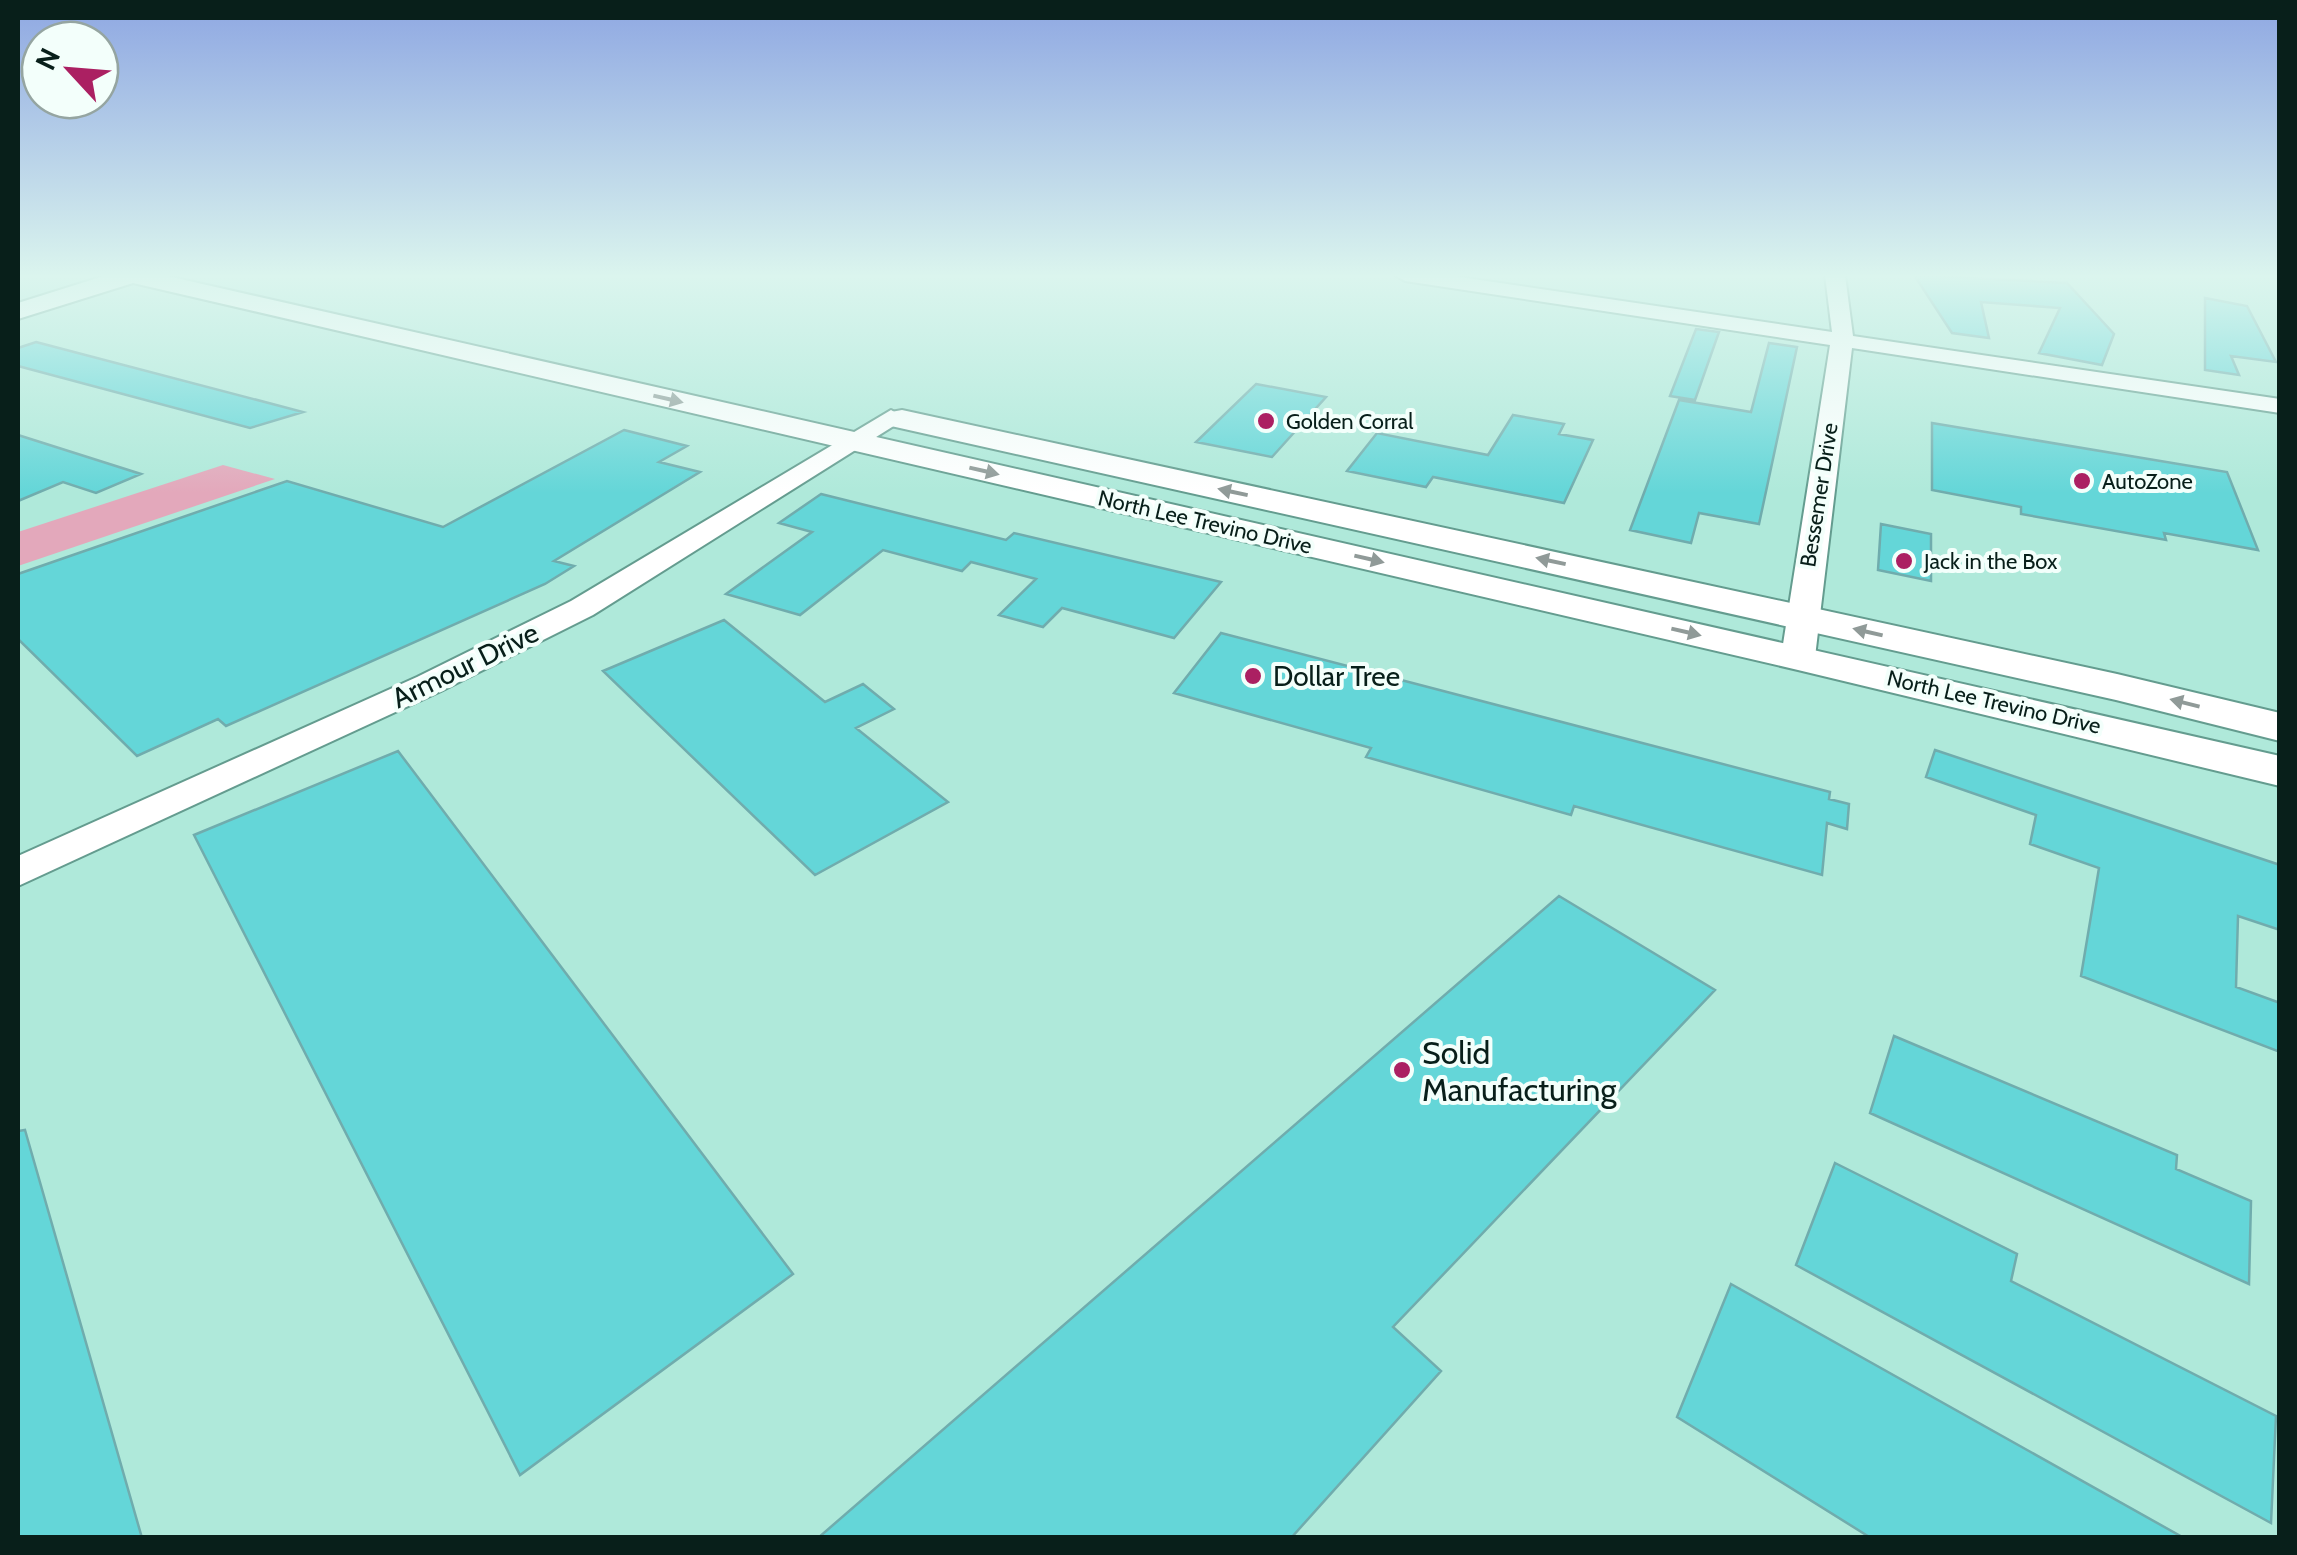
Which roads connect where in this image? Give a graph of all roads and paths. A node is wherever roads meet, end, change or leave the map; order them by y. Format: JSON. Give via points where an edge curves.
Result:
{"nodes":[{"id":1,"x":443,"y":348,"type":"edge"},
{"id":2,"x":499,"y":348,"type":"edge"},
{"id":3,"x":572,"y":348,"type":"edge"},
{"id":4,"x":1841,"y":348,"type":"edge"},
{"id":5,"x":1892,"y":348,"type":"edge"},
{"id":6,"x":480,"y":356,"type":"junction"},
{"id":7,"x":2280,"y":406,"type":"edge"},
{"id":8,"x":891,"y":417,"type":"junction"},
{"id":9,"x":852,"y":441,"type":"junction"},
{"id":10,"x":1311,"y":508,"type":"junction"},
{"id":11,"x":1282,"y":539,"type":"junction"},
{"id":12,"x":1803,"y":617,"type":"junction"},
{"id":13,"x":1798,"y":656,"type":"junction"},
{"id":14,"x":2280,"y":728,"type":"edge"},
{"id":15,"x":2280,"y":772,"type":"edge"},
{"id":16,"x":18,"y":872,"type":"edge"}],
"edges":[{"from":1,"to":6,"type":"main road","name":"North Lee Trevino Drive"},
{"from":2,"to":6,"type":"main road"},
{"from":3,"to":8,"type":"main road","name":"North Lee Trevino Drive"},
{"from":4,"to":12,"type":"street","name":"Bessemer Drive"},
{"from":5,"to":7,"type":"street"},
{"from":6,"to":9,"type":"main road","name":"North Lee Trevino Drive","one_way":true},
{"from":8,"to":9,"type":"street","name":"Armour Drive"},
{"from":10,"to":8,"type":"main road","name":"North Lee Trevino Drive","one_way":true},
{"from":9,"to":11,"type":"main road","name":"North Lee Trevino Drive","one_way":true},
{"from":9,"to":16,"type":"street","name":"Armour Drive","via":[[582,608]]},
{"from":10,"to":11,"type":"main road"},
{"from":12,"to":10,"type":"main road","name":"North Lee Trevino Drive","one_way":true},
{"from":11,"to":13,"type":"main road","name":"North Lee Trevino Drive","one_way":true},
{"from":12,"to":13,"type":"street","name":"Bessemer Drive"},
{"from":14,"to":12,"type":"main road","name":"North Lee Trevino Drive","one_way":true},
{"from":13,"to":15,"type":"main road","name":"North Lee Trevino Drive"}]}
